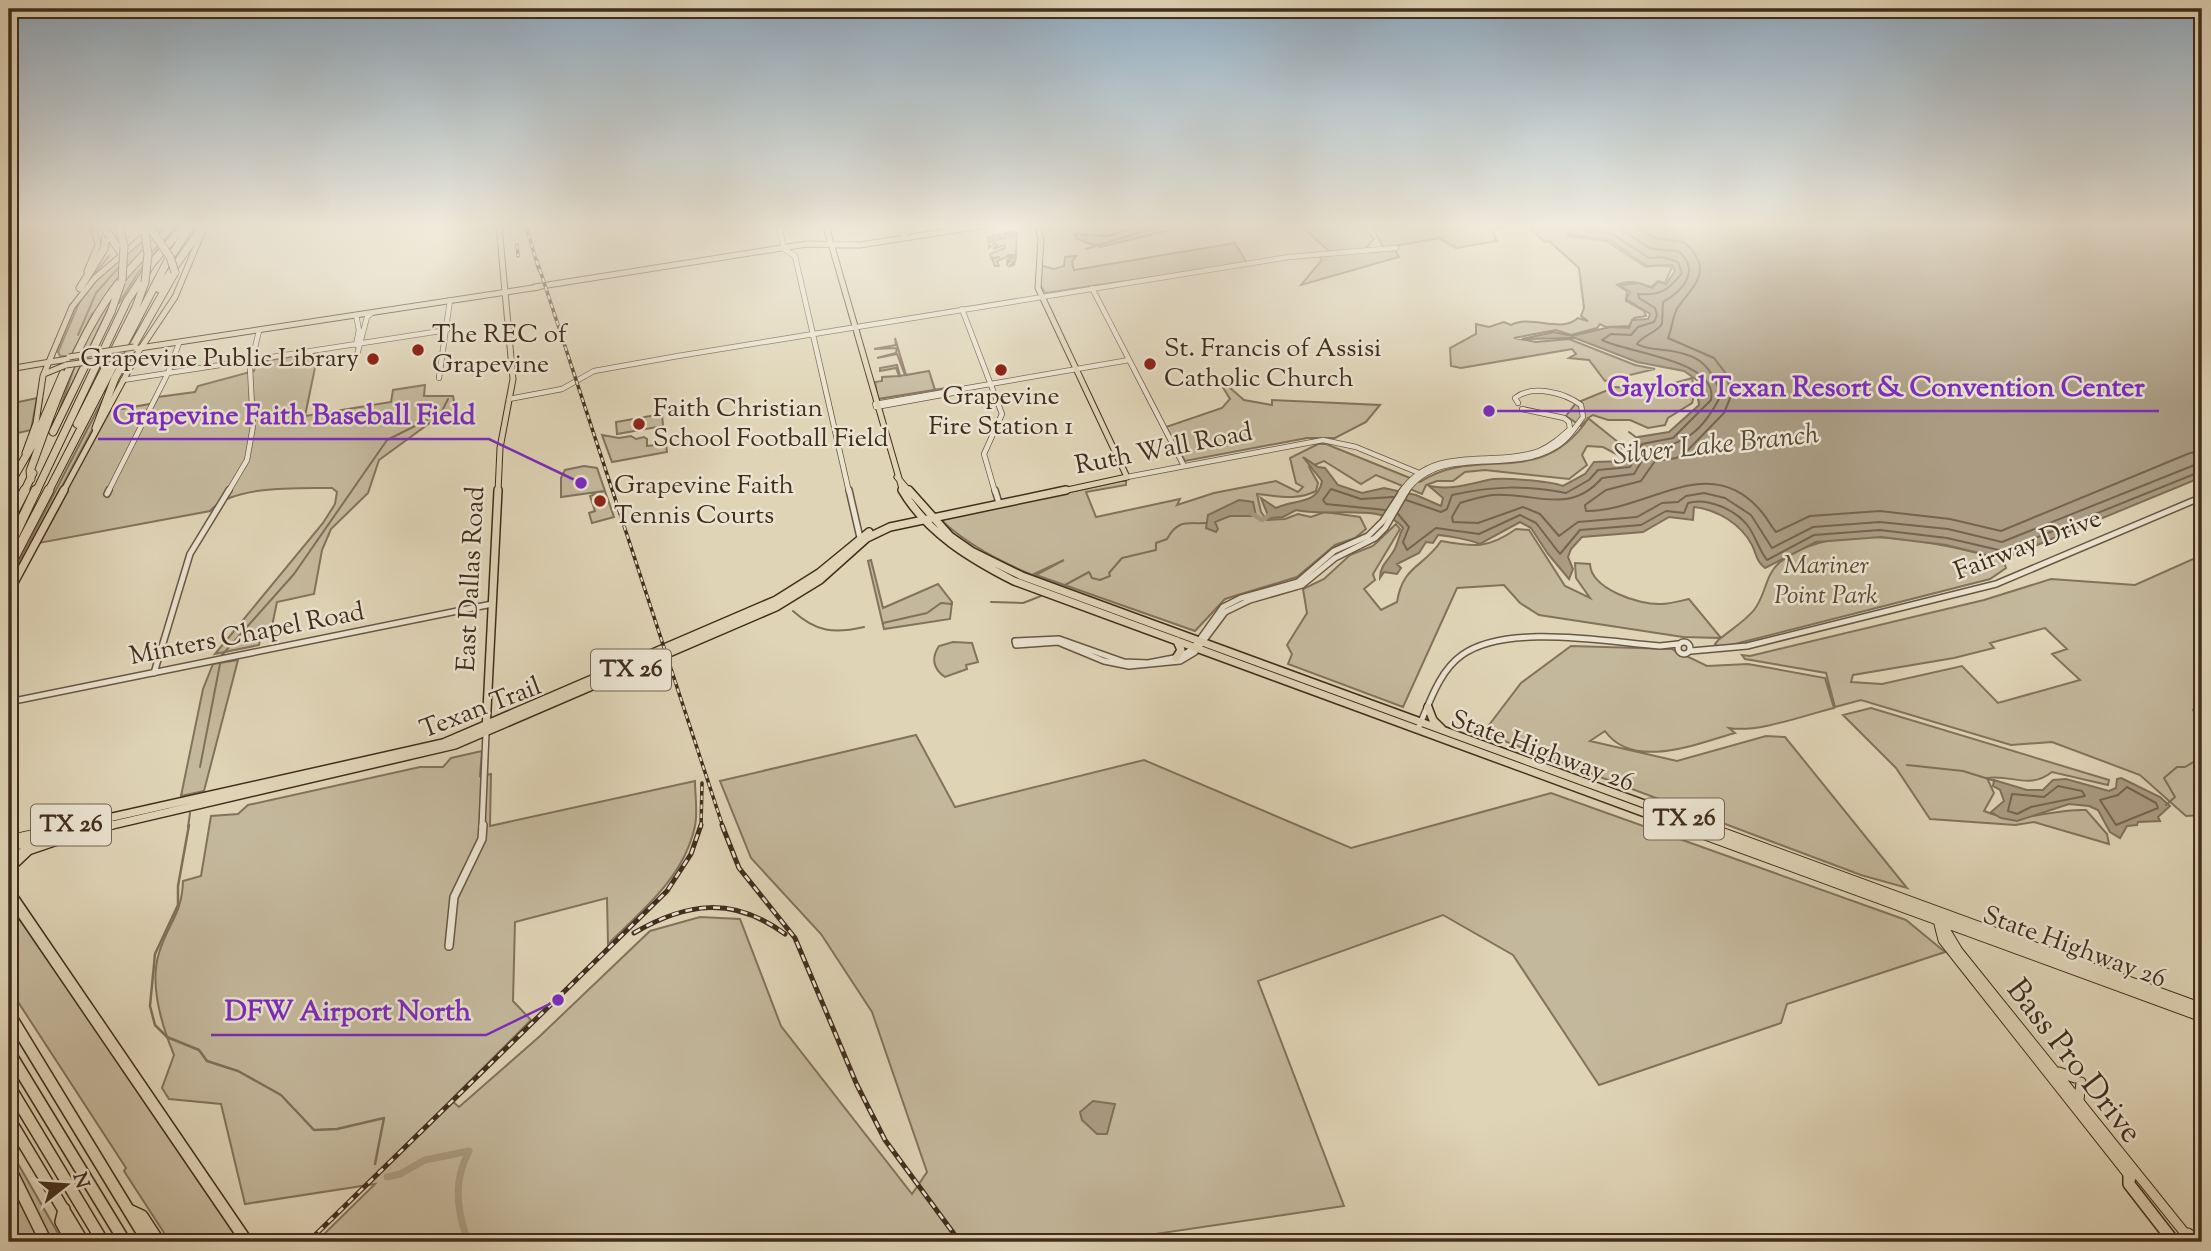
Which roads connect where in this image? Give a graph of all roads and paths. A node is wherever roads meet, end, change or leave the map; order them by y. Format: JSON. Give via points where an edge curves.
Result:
{"nodes":[{"id":1,"x":82,"y":284,"type":"edge"},
{"id":2,"x":82,"y":284,"type":"edge"},
{"id":3,"x":89,"y":284,"type":"edge"},
{"id":4,"x":119,"y":284,"type":"edge"},
{"id":5,"x":121,"y":284,"type":"edge"},
{"id":6,"x":133,"y":284,"type":"edge"},
{"id":7,"x":138,"y":284,"type":"edge"},
{"id":8,"x":144,"y":284,"type":"edge"},
{"id":9,"x":156,"y":284,"type":"edge"},
{"id":10,"x":164,"y":284,"type":"edge"},
{"id":11,"x":171,"y":284,"type":"edge"},
{"id":12,"x":175,"y":284,"type":"edge"},
{"id":13,"x":180,"y":284,"type":"edge"},
{"id":14,"x":507,"y":284,"type":"edge"},
{"id":15,"x":508,"y":284,"type":"edge"},
{"id":16,"x":551,"y":284,"type":"edge"},
{"id":17,"x":801,"y":284,"type":"edge"},
{"id":18,"x":842,"y":284,"type":"edge"},
{"id":19,"x":1034,"y":284,"type":"edge"},
{"id":20,"x":1115,"y":284,"type":"edge"},
{"id":21,"x":80,"y":288,"type":"junction"},
{"id":22,"x":1092,"y":288,"type":"junction"},
{"id":23,"x":508,"y":291,"type":"junction"},
{"id":24,"x":1039,"y":295,"type":"junction"},
{"id":25,"x":450,"y":300,"type":"junction"},
{"id":26,"x":72,"y":307,"type":"junction"},
{"id":27,"x":962,"y":309,"type":"junction"},
{"id":28,"x":373,"y":313,"type":"junction"},
{"id":29,"x":356,"y":315,"type":"junction"},
{"id":30,"x":157,"y":322,"type":"junction"},
{"id":31,"x":64,"y":326,"type":"junction"},
{"id":32,"x":853,"y":327,"type":"junction"},
{"id":33,"x":88,"y":330,"type":"junction"},
{"id":34,"x":364,"y":330,"type":"junction"},
{"id":35,"x":447,"y":330,"type":"junction"},
{"id":36,"x":259,"y":331,"type":"junction"},
{"id":37,"x":813,"y":334,"type":"junction"},
{"id":38,"x":130,"y":335,"type":"junction"},
{"id":39,"x":146,"y":339,"type":"junction"},
{"id":40,"x":179,"y":343,"type":"junction"},
{"id":41,"x":358,"y":344,"type":"junction"},
{"id":42,"x":155,"y":347,"type":"junction"},
{"id":43,"x":134,"y":352,"type":"junction"},
{"id":44,"x":1129,"y":360,"type":"junction"},
{"id":45,"x":67,"y":361,"type":"junction"},
{"id":46,"x":251,"y":361,"type":"junction"},
{"id":47,"x":46,"y":369,"type":"junction"},
{"id":48,"x":1075,"y":370,"type":"junction"},
{"id":49,"x":9,"y":371,"type":"edge"},
{"id":50,"x":168,"y":373,"type":"junction"},
{"id":51,"x":439,"y":378,"type":"dead end"},
{"id":52,"x":123,"y":380,"type":"junction"},
{"id":53,"x":991,"y":384,"type":"junction"},
{"id":54,"x":119,"y":387,"type":"junction"},
{"id":55,"x":511,"y":399,"type":"junction"},
{"id":56,"x":1518,"y":403,"type":"dead end"},
{"id":57,"x":875,"y":405,"type":"junction"},
{"id":58,"x":1522,"y":409,"type":"dead end"},
{"id":59,"x":96,"y":428,"type":"junction"},
{"id":60,"x":1563,"y":438,"type":"junction"},
{"id":61,"x":72,"y":446,"type":"junction"},
{"id":62,"x":1482,"y":460,"type":"joint"},
{"id":63,"x":1184,"y":466,"type":"junction"},
{"id":64,"x":1418,"y":475,"type":"junction"},
{"id":65,"x":897,"y":477,"type":"junction"},
{"id":66,"x":1125,"y":478,"type":"junction"},
{"id":67,"x":31,"y":479,"type":"junction"},
{"id":68,"x":10,"y":484,"type":"edge"},
{"id":69,"x":107,"y":494,"type":"dead end"},
{"id":70,"x":2202,"y":497,"type":"edge"},
{"id":71,"x":999,"y":503,"type":"junction"},
{"id":72,"x":913,"y":507,"type":"junction"},
{"id":73,"x":941,"y":516,"type":"junction"},
{"id":74,"x":924,"y":518,"type":"junction"},
{"id":75,"x":906,"y":519,"type":"junction"},
{"id":76,"x":9,"y":521,"type":"edge"},
{"id":77,"x":941,"y":528,"type":"junction"},
{"id":78,"x":9,"y":537,"type":"edge"},
{"id":79,"x":861,"y":540,"type":"junction"},
{"id":80,"x":9,"y":547,"type":"edge"},
{"id":81,"x":9,"y":567,"type":"edge"},
{"id":82,"x":9,"y":592,"type":"edge"},
{"id":83,"x":1075,"y":600,"type":"junction"},
{"id":84,"x":492,"y":604,"type":"junction"},
{"id":85,"x":1177,"y":641,"type":"junction"},
{"id":86,"x":1199,"y":645,"type":"junction"},
{"id":87,"x":1700,"y":650,"type":"joint"},
{"id":88,"x":1176,"y":658,"type":"junction"},
{"id":89,"x":154,"y":673,"type":"junction"},
{"id":90,"x":9,"y":702,"type":"edge"},
{"id":91,"x":1428,"y":707,"type":"junction"},
{"id":92,"x":1420,"y":726,"type":"junction"},
{"id":93,"x":486,"y":730,"type":"junction"},
{"id":94,"x":1446,"y":732,"type":"junction"},
{"id":95,"x":304,"y":777,"type":"junction"},
{"id":96,"x":237,"y":788,"type":"junction"},
{"id":97,"x":228,"y":799,"type":"junction"},
{"id":98,"x":134,"y":811,"type":"junction"},
{"id":99,"x":123,"y":823,"type":"junction"},
{"id":100,"x":66,"y":836,"type":"junction"},
{"id":101,"x":9,"y":840,"type":"edge"},
{"id":102,"x":9,"y":846,"type":"edge"},
{"id":103,"x":9,"y":867,"type":"edge"},
{"id":104,"x":9,"y":892,"type":"edge"},
{"id":105,"x":1913,"y":911,"type":"junction"},
{"id":106,"x":1942,"y":917,"type":"junction"},
{"id":107,"x":1966,"y":930,"type":"junction"},
{"id":108,"x":1947,"y":941,"type":"junction"},
{"id":109,"x":449,"y":946,"type":"dead end"},
{"id":110,"x":2081,"y":968,"type":"junction"},
{"id":111,"x":2202,"y":1008,"type":"edge"},
{"id":112,"x":9,"y":1014,"type":"edge"},
{"id":113,"x":2202,"y":1017,"type":"edge"},
{"id":114,"x":9,"y":1052,"type":"edge"},
{"id":115,"x":2053,"y":1068,"type":"junction"},
{"id":116,"x":9,"y":1086,"type":"edge"},
{"id":117,"x":2080,"y":1101,"type":"junction"},
{"id":118,"x":9,"y":1119,"type":"edge"},
{"id":119,"x":9,"y":1167,"type":"edge"},
{"id":120,"x":2129,"y":1176,"type":"junction"},
{"id":121,"x":64,"y":1209,"type":"junction"},
{"id":122,"x":128,"y":1209,"type":"junction"},
{"id":123,"x":2177,"y":1223,"type":"junction"},
{"id":124,"x":236,"y":1226,"type":"junction"},
{"id":125,"x":46,"y":1242,"type":"edge"},
{"id":126,"x":72,"y":1242,"type":"edge"},
{"id":127,"x":83,"y":1242,"type":"edge"},
{"id":128,"x":103,"y":1242,"type":"edge"},
{"id":129,"x":125,"y":1242,"type":"edge"},
{"id":130,"x":148,"y":1242,"type":"edge"},
{"id":131,"x":159,"y":1242,"type":"edge"},
{"id":132,"x":241,"y":1242,"type":"edge"},
{"id":133,"x":247,"y":1242,"type":"edge"},
{"id":134,"x":2174,"y":1242,"type":"edge"},
{"id":135,"x":2180,"y":1242,"type":"edge"},
{"id":136,"x":2192,"y":1242,"type":"edge"},
{"id":137,"x":2202,"y":1242,"type":"edge"}],
"edges":[{"from":1,"to":21,"type":"main road"},
{"from":2,"to":21,"type":"highway"},
{"from":3,"to":26,"type":"main road"},
{"from":4,"to":33,"type":"highway"},
{"from":5,"to":67,"type":"highway","bridge":true},
{"from":6,"to":78,"type":"highway"},
{"from":7,"to":80,"type":"highway"},
{"from":8,"to":61,"type":"highway","bridge":true,"via":[[73,432]]},
{"from":9,"to":38,"type":"highway"},
{"from":10,"to":38,"type":"highway"},
{"from":11,"to":59,"type":"highway","via":[[114,382]]},
{"from":12,"to":30,"type":"highway"},
{"from":13,"to":30,"type":"main road"},
{"from":14,"to":23,"type":"main road"},
{"from":15,"to":23,"type":"main road"},
{"from":16,"to":23,"type":"main road"},
{"from":17,"to":37,"type":"street"},
{"from":18,"to":32,"type":"main road"},
{"from":19,"to":24,"type":"main road"},
{"from":20,"to":22,"type":"street"},
{"from":21,"to":26,"type":"main road"},
{"from":22,"to":24,"type":"street"},
{"from":22,"to":44,"type":"street"},
{"from":23,"to":25,"type":"main road"},
{"from":23,"to":55,"type":"main road","name":"East Dallas Road","via":[[518,381]]},
{"from":24,"to":27,"type":"street"},
{"from":24,"to":48,"type":"main road"},
{"from":25,"to":28,"type":"main road"},
{"from":25,"to":35,"type":"street"},
{"from":26,"to":31,"type":"main road"},
{"from":27,"to":32,"type":"street"},
{"from":27,"to":53,"type":"street"},
{"from":28,"to":29,"type":"main road"},
{"from":28,"to":34,"type":"street"},
{"from":29,"to":34,"type":"street"},
{"from":29,"to":36,"type":"main road"},
{"from":29,"to":41,"type":"street"},
{"from":30,"to":39,"type":"main road"},
{"from":31,"to":45,"type":"main road","via":[[67,330],[57,356]]},
{"from":31,"to":47,"type":"main road"},
{"from":32,"to":37,"type":"street"},
{"from":32,"to":57,"type":"main road"},
{"from":33,"to":67,"type":"highway","via":[[34,461]]},
{"from":33,"to":68,"type":"highway"},
{"from":34,"to":41,"type":"street"},
{"from":35,"to":41,"type":"street"},
{"from":35,"to":51,"type":"street"},
{"from":36,"to":40,"type":"main road"},
{"from":36,"to":46,"type":"street"},
{"from":37,"to":55,"type":"street","via":[[594,371],[562,389]]},
{"from":37,"to":79,"type":"street"},
{"from":38,"to":61,"type":"highway"},
{"from":39,"to":42,"type":"main road"},
{"from":39,"to":43,"type":"main road"},
{"from":40,"to":42,"type":"main road"},
{"from":40,"to":50,"type":"street"},
{"from":41,"to":46,"type":"street"},
{"from":42,"to":43,"type":"main road"},
{"from":42,"to":43,"type":"main road"},
{"from":43,"to":45,"type":"main road","bridge":true},
{"from":43,"to":45,"type":"main road","bridge":true},
{"from":43,"to":52,"type":"main road"},
{"from":43,"to":54,"type":"main road"},
{"from":44,"to":48,"type":"street"},
{"from":44,"to":63,"type":"street"},
{"from":45,"to":47,"type":"main road"},
{"from":45,"to":47,"type":"main road"},
{"from":46,"to":50,"type":"street"},
{"from":46,"to":89,"type":"street","via":[[253,426],[247,460],[192,547]]},
{"from":47,"to":49,"type":"main road"},
{"from":47,"to":49,"type":"main road"},
{"from":47,"to":68,"type":"main road","via":[[33,434]]},
{"from":48,"to":53,"type":"street"},
{"from":48,"to":66,"type":"main road"},
{"from":50,"to":52,"type":"street"},
{"from":50,"to":69,"type":"street"},
{"from":52,"to":54,"type":"main road"},
{"from":53,"to":57,"type":"street"},
{"from":53,"to":71,"type":"street","via":[[1002,418],[986,445],[985,460]]},
{"from":54,"to":59,"type":"main road"},
{"from":55,"to":84,"type":"main road","name":"East Dallas Road","via":[[500,448]]},
{"from":56,"to":60,"type":"street","via":[[1516,397],[1526,394],[1556,392],[1575,399],[1583,416]]},
{"from":57,"to":65,"type":"main road"},
{"from":58,"to":60,"type":"street","via":[[1566,418],[1570,429]]},
{"from":59,"to":82,"type":"main road"},
{"from":60,"to":62,"type":"street","via":[[1540,452]]},
{"from":61,"to":81,"type":"highway"},
{"from":62,"to":64,"type":"street"},
{"from":63,"to":64,"type":"street","name":"Ruth Wall Road","via":[[1315,440],[1337,442]]},
{"from":63,"to":66,"type":"street","name":"Ruth Wall Road"},
{"from":64,"to":86,"type":"street","via":[[1385,525],[1334,552],[1301,580],[1230,603],[1212,617]]},
{"from":65,"to":72,"type":"main road"},
{"from":65,"to":74,"type":"main road"},
{"from":66,"to":71,"type":"main road","name":"Ruth Wall Road"},
{"from":67,"to":76,"type":"highway"},
{"from":70,"to":87,"type":"street","name":"Fairway Drive","via":[[1996,584],[1748,646]]},
{"from":71,"to":73,"type":"main road","name":"Ruth Wall Road"},
{"from":71,"to":74,"type":"main road","name":"Ruth Wall Road"},
{"from":72,"to":74,"type":"main road"},
{"from":72,"to":75,"type":"main road"},
{"from":73,"to":74,"type":"main road","name":"Ruth Wall Road"},
{"from":73,"to":77,"type":"main road"},
{"from":74,"to":75,"type":"main road","name":"Texan Trail","number":"TX 26"},
{"from":74,"to":77,"type":"main road","name":"State Highway 26","number":"TX 26"},
{"from":74,"to":79,"type":"main road","name":"Texan Trail","number":"TX 26"},
{"from":74,"to":83,"type":"main road","name":"State Highway 26","number":"TX 26","via":[[985,567]]},
{"from":75,"to":79,"type":"main road","name":"Texan Trail","number":"TX 26","via":[[877,528]]},
{"from":77,"to":83,"type":"main road","name":"State Highway 26","number":"TX 26","via":[[998,566]]},
{"from":79,"to":93,"type":"main road","name":"Texan Trail","number":"TX 26","via":[[796,593]]},
{"from":83,"to":85,"type":"main road","name":"State Highway 26","number":"TX 26"},
{"from":83,"to":86,"type":"main road","name":"State Highway 26","number":"TX 26"},
{"from":84,"to":89,"type":"street","name":"Minters Chapel Road"},
{"from":84,"to":93,"type":"main road","name":"East Dallas Road"},
{"from":85,"to":86,"type":"main road","name":"State Highway 26","number":"TX 26"},
{"from":85,"to":88,"type":"main road","via":[[1181,650]]},
{"from":86,"to":88,"type":"street"},
{"from":86,"to":88,"type":"street","via":[[1181,661],[1145,667],[1114,664],[1060,642],[1015,643],[1062,638],[1132,663]]},
{"from":86,"to":92,"type":"main road","name":"State Highway 26","number":"TX 26"},
{"from":87,"to":91,"type":"street","name":"Fairway Drive","via":[[1684,643],[1679,647],[1519,638],[1491,641],[1474,646],[1455,661]]},
{"from":89,"to":90,"type":"street","name":"Minters Chapel Road"},
{"from":91,"to":92,"type":"street","name":"Fairway Drive"},
{"from":91,"to":94,"type":"main road","via":[[1433,720]]},
{"from":92,"to":94,"type":"main road","name":"State Highway 26","number":"TX 26"},
{"from":92,"to":105,"type":"main road","name":"State Highway 26","number":"TX 26"},
{"from":93,"to":95,"type":"main road","name":"Texan Trail","number":"TX 26","via":[[407,755]]},
{"from":93,"to":109,"type":"street","name":"East Dallas Road","via":[[482,839],[454,897]]},
{"from":94,"to":106,"type":"main road","name":"State Highway 26","number":"TX 26"},
{"from":95,"to":96,"type":"main road","name":"Texan Trail","number":"TX 26"},
{"from":95,"to":97,"type":"main road","name":"Texan Trail","number":"TX 26"},
{"from":96,"to":97,"type":"main road"},
{"from":96,"to":98,"type":"main road","name":"Texan Trail","number":"TX 26"},
{"from":97,"to":99,"type":"main road","name":"Texan Trail","number":"TX 26"},
{"from":98,"to":99,"type":"main road"},
{"from":98,"to":101,"type":"main road","name":"Texan Trail","number":"TX 26"},
{"from":99,"to":100,"type":"main road","name":"Texan Trail","number":"TX 26"},
{"from":100,"to":102,"type":"main road","name":"Texan Trail","number":"TX 26"},
{"from":100,"to":103,"type":"highway","via":[[28,849]]},
{"from":104,"to":124,"type":"highway"},
{"from":105,"to":106,"type":"main road","name":"State Highway 26","number":"TX 26"},
{"from":105,"to":108,"type":"main road"},
{"from":106,"to":107,"type":"main road","name":"State Highway 26","number":"TX 26"},
{"from":106,"to":108,"type":"main road","name":"Bass Pro Drive"},
{"from":106,"to":110,"type":"main road","name":"State Highway 26","number":"TX 26"},
{"from":107,"to":108,"type":"main road"},
{"from":107,"to":110,"type":"main road","name":"State Highway 26","number":"TX 26"},
{"from":108,"to":115,"type":"main road","name":"Bass Pro Drive"},
{"from":108,"to":120,"type":"main road","name":"Bass Pro Drive"},
{"from":110,"to":111,"type":"main road","name":"State Highway 26","number":"TX 26"},
{"from":110,"to":113,"type":"main road","name":"State Highway 26","number":"TX 26"},
{"from":112,"to":122,"type":"highway"},
{"from":114,"to":129,"type":"highway"},
{"from":115,"to":117,"type":"main road","name":"Bass Pro Drive"},
{"from":115,"to":117,"type":"main road","via":[[2078,1080]]},
{"from":116,"to":128,"type":"highway"},
{"from":117,"to":123,"type":"main road","name":"Bass Pro Drive"},
{"from":118,"to":121,"type":"highway"},
{"from":119,"to":125,"type":"highway"},
{"from":120,"to":134,"type":"highway","via":[[2129,1184]]},
{"from":120,"to":135,"type":"main road","name":"Bass Pro Drive"},
{"from":121,"to":126,"type":"highway","via":[[61,1222]]},
{"from":121,"to":127,"type":"highway"},
{"from":122,"to":130,"type":"highway"},
{"from":122,"to":131,"type":"highway","via":[[142,1216]]},
{"from":123,"to":136,"type":"main road","name":"Bass Pro Drive"},
{"from":123,"to":137,"type":"main road"},
{"from":124,"to":132,"type":"highway"},
{"from":124,"to":133,"type":"highway"}]}
